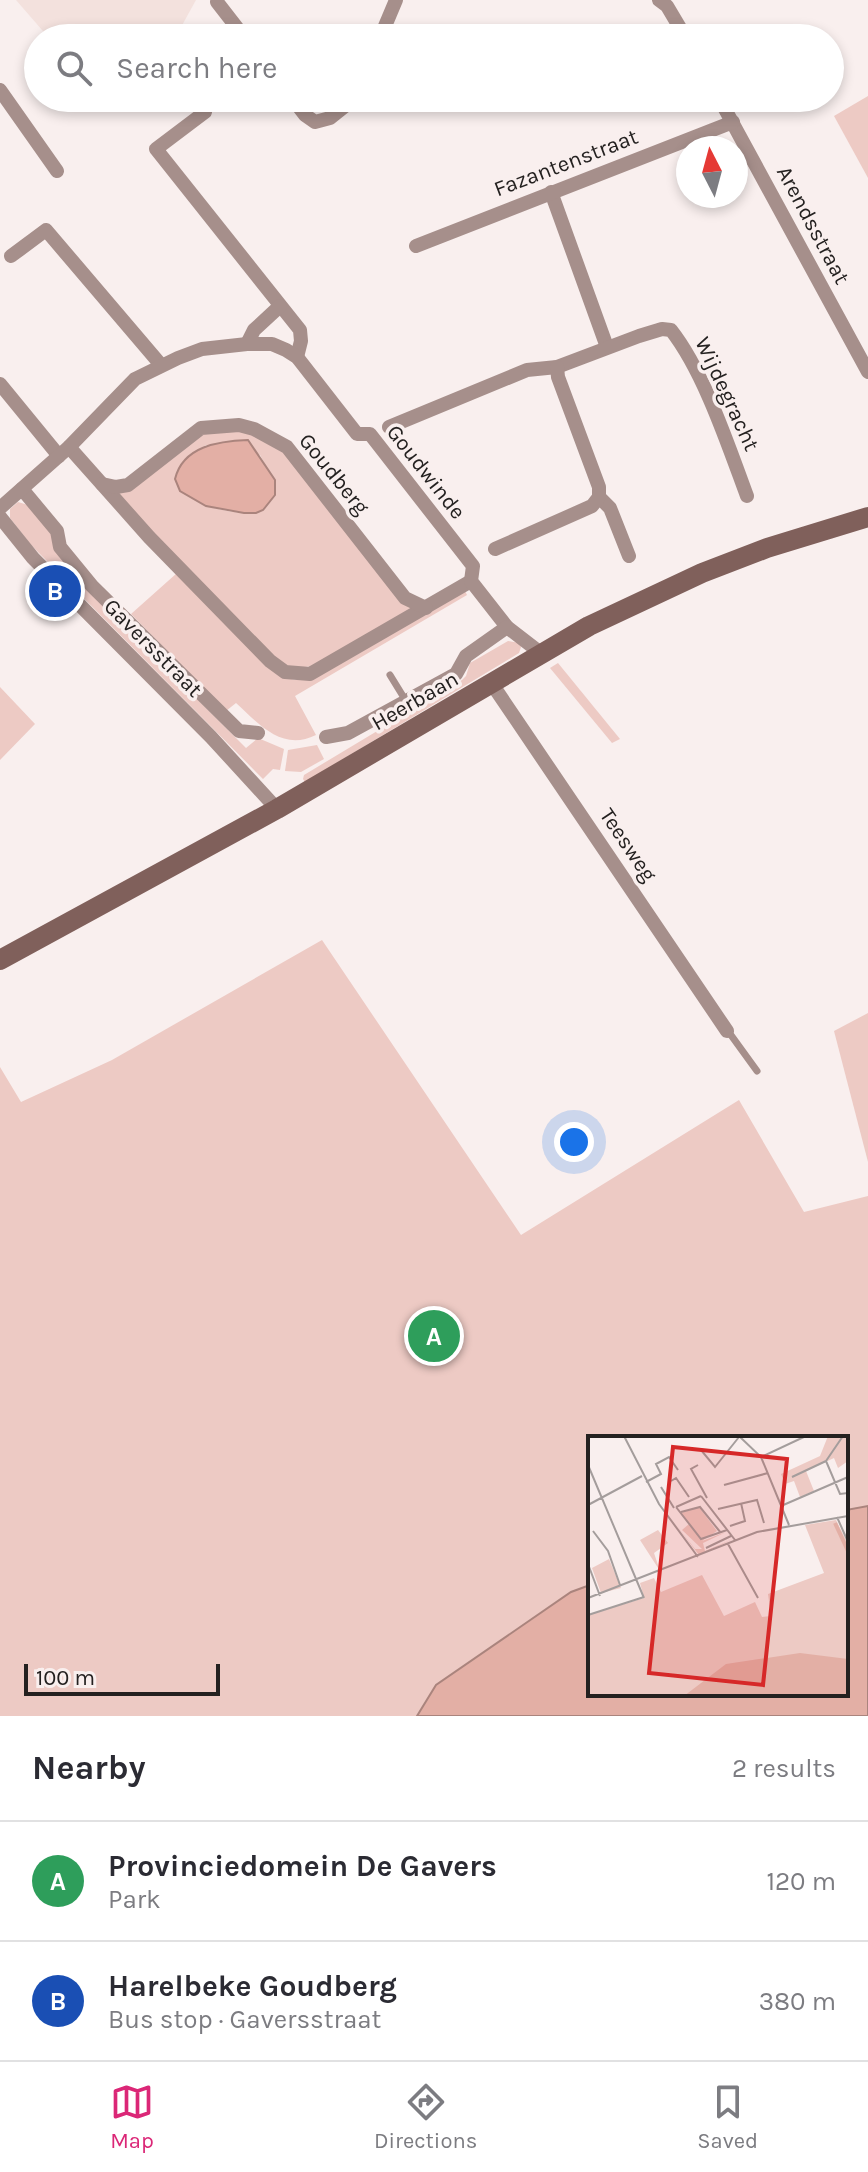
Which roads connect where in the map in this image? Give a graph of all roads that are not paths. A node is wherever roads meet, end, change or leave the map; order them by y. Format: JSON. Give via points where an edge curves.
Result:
{"nodes":[{"id":1,"x":396,"y":0,"type":"edge"},
{"id":2,"x":217,"y":2,"type":"dead end"},
{"id":3,"x":668,"y":2,"type":"edge"},
{"id":4,"x":234,"y":24,"type":"edge"},
{"id":5,"x":386,"y":24,"type":"edge"},
{"id":6,"x":679,"y":24,"type":"edge"},
{"id":7,"x":0,"y":90,"type":"edge"},
{"id":8,"x":205,"y":112,"type":"dead end"},
{"id":9,"x":303,"y":112,"type":"edge"},
{"id":10,"x":338,"y":112,"type":"edge"},
{"id":11,"x":727,"y":112,"type":"edge"},
{"id":12,"x":733,"y":122,"type":"junction"},
{"id":13,"x":57,"y":171,"type":"dead end"},
{"id":14,"x":551,"y":192,"type":"junction"},
{"id":15,"x":416,"y":246,"type":"dead end"},
{"id":16,"x":11,"y":256,"type":"dead end"},
{"id":17,"x":280,"y":306,"type":"junction"},
{"id":18,"x":247,"y":344,"type":"junction"},
{"id":19,"x":607,"y":347,"type":"junction"},
{"id":20,"x":863,"y":353,"type":"edge"},
{"id":21,"x":297,"y":357,"type":"junction"},
{"id":22,"x":161,"y":365,"type":"junction"},
{"id":23,"x":557,"y":367,"type":"junction"},
{"id":24,"x":868,"y":372,"type":"edge"},
{"id":25,"x":0,"y":384,"type":"edge"},
{"id":26,"x":389,"y":427,"type":"dead end"},
{"id":27,"x":64,"y":451,"type":"junction"},
{"id":28,"x":102,"y":484,"type":"junction"},
{"id":29,"x":22,"y":489,"type":"junction"},
{"id":30,"x":747,"y":496,"type":"dead end"},
{"id":31,"x":599,"y":497,"type":"junction"},
{"id":32,"x":0,"y":508,"type":"edge"},
{"id":33,"x":0,"y":517,"type":"edge"},
{"id":34,"x":868,"y":517,"type":"edge"},
{"id":35,"x":495,"y":549,"type":"dead end"},
{"id":36,"x":629,"y":556,"type":"dead end"},
{"id":37,"x":471,"y":581,"type":"junction"},
{"id":38,"x":426,"y":608,"type":"junction"},
{"id":39,"x":507,"y":627,"type":"junction"},
{"id":40,"x":542,"y":654,"type":"junction"},
{"id":41,"x":390,"y":675,"type":"dead end"},
{"id":42,"x":492,"y":684,"type":"junction"},
{"id":43,"x":406,"y":701,"type":"junction"},
{"id":44,"x":258,"y":733,"type":"dead end"},
{"id":45,"x":326,"y":737,"type":"dead end"},
{"id":46,"x":277,"y":809,"type":"junction"},
{"id":47,"x":0,"y":960,"type":"edge"},
{"id":48,"x":727,"y":1031,"type":"joint"},
{"id":49,"x":757,"y":1071,"type":"dead end"}],
"edges":[{"from":1,"to":5,"type":"street"},
{"from":2,"to":4,"type":"street"},
{"from":3,"to":6,"type":"street"},
{"from":7,"to":13,"type":"street"},
{"from":8,"to":17,"type":"street","via":[[156,149]]},
{"from":9,"to":10,"type":"street","via":[[315,122]]},
{"from":11,"to":12,"type":"street","name":"Arendsstraat"},
{"from":12,"to":14,"type":"street","name":"Fazantenstraat"},
{"from":12,"to":20,"type":"street","name":"Arendsstraat"},
{"from":14,"to":15,"type":"street","name":"Fazantenstraat"},
{"from":14,"to":19,"type":"street"},
{"from":16,"to":22,"type":"street","via":[[46,230]]},
{"from":17,"to":18,"type":"street"},
{"from":17,"to":21,"type":"street","via":[[300,330]]},
{"from":18,"to":21,"type":"street","via":[[272,344]]},
{"from":18,"to":22,"type":"street","via":[[202,349]]},
{"from":19,"to":23,"type":"street","name":"Wijdegracht"},
{"from":19,"to":30,"type":"street","name":"Wijdegracht","via":[[671,330],[719,421]]},
{"from":20,"to":24,"type":"street","name":"Arendsstraat"},
{"from":21,"to":37,"type":"street","name":"Goudwinde","via":[[357,434],[370,434],[423,500],[473,566]]},
{"from":22,"to":27,"type":"street","via":[[119,393]]},
{"from":23,"to":26,"type":"street","name":"Wijdegracht","via":[[527,370]]},
{"from":23,"to":31,"type":"street"},
{"from":25,"to":27,"type":"street"},
{"from":27,"to":28,"type":"street"},
{"from":27,"to":29,"type":"street"},
{"from":28,"to":38,"type":"street","via":[[285,672],[310,674]]},
{"from":28,"to":38,"type":"street","name":"Goudberg","via":[[128,485],[201,428],[254,429],[287,447],[405,598]]},
{"from":29,"to":32,"type":"street"},
{"from":29,"to":44,"type":"street","via":[[92,586],[239,731]]},
{"from":31,"to":35,"type":"street","via":[[592,506]]},
{"from":31,"to":36,"type":"street","via":[[610,508]]},
{"from":33,"to":46,"type":"street","name":"Gaversstraat","via":[[33,558]]},
{"from":34,"to":40,"type":"street","name":"Heerbaan","via":[[702,573]]},
{"from":37,"to":38,"type":"street"},
{"from":37,"to":39,"type":"street","name":"Goudwinde"},
{"from":39,"to":40,"type":"street","name":"Goudwinde"},
{"from":39,"to":43,"type":"street","via":[[466,656],[456,674]]},
{"from":40,"to":42,"type":"street","name":"Heerbaan"},
{"from":41,"to":43,"type":"lane"},
{"from":42,"to":46,"type":"street","name":"Heerbaan"},
{"from":42,"to":48,"type":"street","name":"Teesweg"},
{"from":43,"to":45,"type":"street","via":[[348,733]]},
{"from":46,"to":47,"type":"street","name":"Heerbaan"},
{"from":48,"to":49,"type":"lane"}]}
